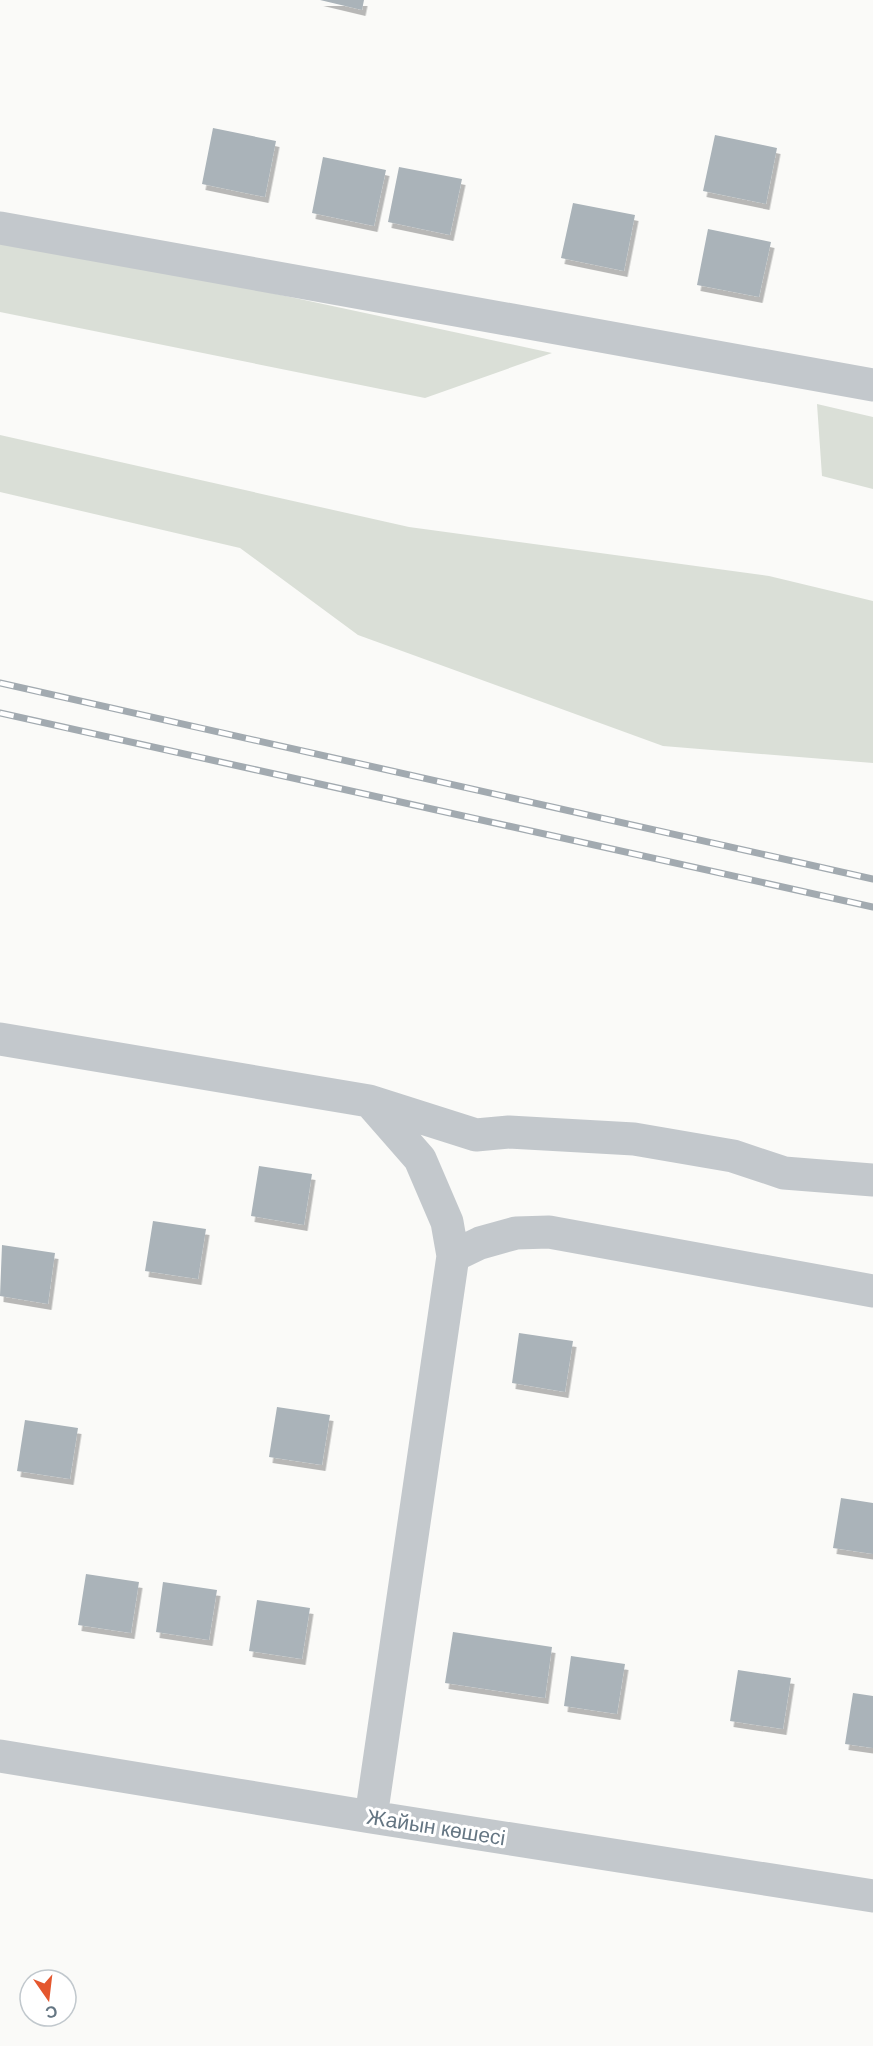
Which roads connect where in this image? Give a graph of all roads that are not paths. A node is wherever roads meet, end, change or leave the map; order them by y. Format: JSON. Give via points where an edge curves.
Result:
{"nodes":[{"id":1,"x":0,"y":228,"type":"edge"},
{"id":2,"x":873,"y":385,"type":"edge"},
{"id":3,"x":0,"y":1040,"type":"edge"},
{"id":4,"x":369,"y":1101,"type":"junction"},
{"id":5,"x":873,"y":1180,"type":"edge"},
{"id":6,"x":453,"y":1256,"type":"junction"},
{"id":7,"x":873,"y":1291,"type":"edge"},
{"id":8,"x":0,"y":1756,"type":"edge"},
{"id":9,"x":370,"y":1817,"type":"junction"},
{"id":10,"x":873,"y":1896,"type":"edge"}],
"edges":[{"from":1,"to":2,"type":"street"},
{"from":3,"to":4,"type":"street"},
{"from":4,"to":5,"type":"street","via":[[476,1135],[509,1132],[634,1139],[733,1156],[784,1173]]},
{"from":4,"to":6,"type":"street","via":[[420,1159],[447,1221]]},
{"from":6,"to":7,"type":"street","via":[[516,1233],[549,1232]]},
{"from":6,"to":9,"type":"street"},
{"from":8,"to":9,"type":"street","name":"Жайын көшесі"},
{"from":9,"to":10,"type":"street","name":"Жайын көшесі"}]}
